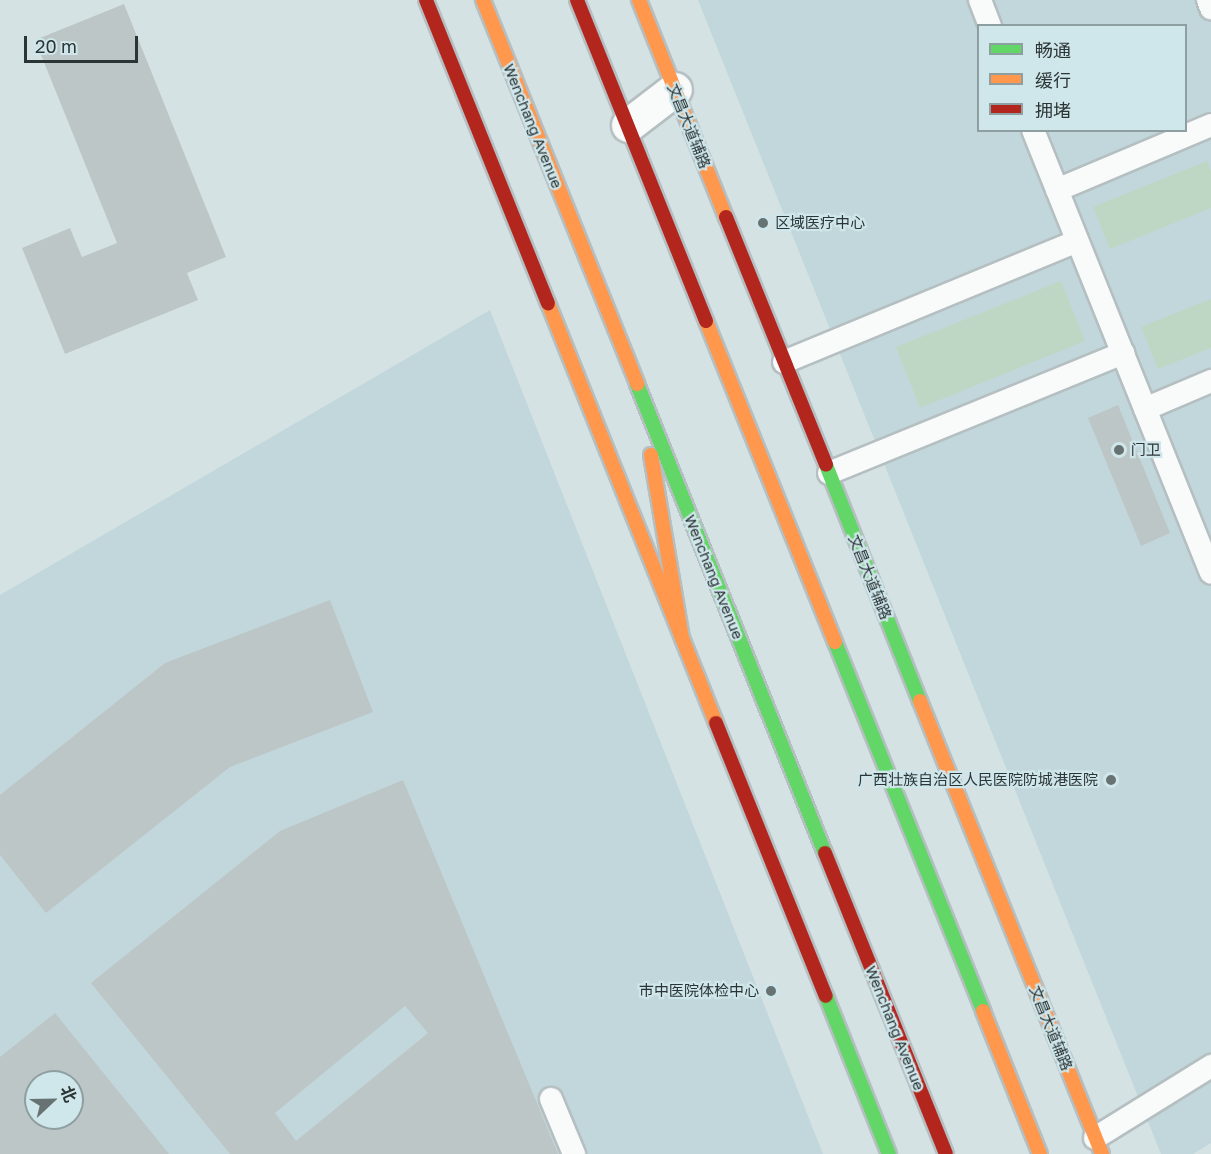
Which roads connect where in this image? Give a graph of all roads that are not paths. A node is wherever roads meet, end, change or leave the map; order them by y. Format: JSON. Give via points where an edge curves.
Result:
{"nodes":[{"id":1,"x":426,"y":0,"type":"edge"},
{"id":2,"x":483,"y":0,"type":"edge"},
{"id":3,"x":577,"y":0,"type":"edge"},
{"id":4,"x":639,"y":0,"type":"edge"},
{"id":5,"x":980,"y":0,"type":"edge"},
{"id":6,"x":1208,"y":0,"type":"edge"},
{"id":7,"x":1211,"y":8,"type":"edge"},
{"id":8,"x":989,"y":24,"type":"edge"},
{"id":9,"x":675,"y":89,"type":"junction"},
{"id":10,"x":1211,"y":124,"type":"edge"},
{"id":11,"x":628,"y":125,"type":"junction"},
{"id":12,"x":1034,"y":132,"type":"edge"},
{"id":13,"x":1057,"y":190,"type":"junction"},
{"id":14,"x":1077,"y":242,"type":"junction"},
{"id":15,"x":1123,"y":353,"type":"junction"},
{"id":16,"x":783,"y":362,"type":"junction"},
{"id":17,"x":1211,"y":381,"type":"edge"},
{"id":18,"x":640,"y":392,"type":"junction"},
{"id":19,"x":1145,"y":409,"type":"junction"},
{"id":20,"x":828,"y":473,"type":"junction"},
{"id":21,"x":1211,"y":573,"type":"edge"},
{"id":22,"x":682,"y":638,"type":"junction"},
{"id":23,"x":1211,"y":1066,"type":"edge"},
{"id":24,"x":552,"y":1099,"type":"dead end"},
{"id":25,"x":1098,"y":1146,"type":"edge"},
{"id":26,"x":574,"y":1154,"type":"edge"},
{"id":27,"x":889,"y":1154,"type":"edge"},
{"id":28,"x":946,"y":1154,"type":"edge"},
{"id":29,"x":1040,"y":1154,"type":"edge"}],
"edges":[{"from":1,"to":22,"type":"main road"},
{"from":2,"to":18,"type":"main road","name":"Wenchang Avenue"},
{"from":3,"to":11,"type":"main road"},
{"from":4,"to":9,"type":"main road","name":"文昌大道辅路"},
{"from":5,"to":8,"type":"lane"},
{"from":6,"to":7,"type":"lane"},
{"from":9,"to":11,"type":"street"},
{"from":9,"to":16,"type":"main road","name":"文昌大道辅路"},
{"from":10,"to":13,"type":"lane"},
{"from":11,"to":29,"type":"main road"},
{"from":12,"to":13,"type":"lane"},
{"from":13,"to":14,"type":"lane"},
{"from":14,"to":15,"type":"lane"},
{"from":14,"to":16,"type":"lane"},
{"from":15,"to":19,"type":"lane"},
{"from":15,"to":20,"type":"lane"},
{"from":16,"to":20,"type":"main road","name":"文昌大道辅路"},
{"from":17,"to":19,"type":"lane"},
{"from":18,"to":22,"type":"main road"},
{"from":18,"to":28,"type":"main road","name":"Wenchang Avenue"},
{"from":19,"to":21,"type":"lane"},
{"from":20,"to":25,"type":"main road","name":"文昌大道辅路"},
{"from":22,"to":27,"type":"main road"},
{"from":23,"to":25,"type":"lane"},
{"from":24,"to":26,"type":"lane"}]}
